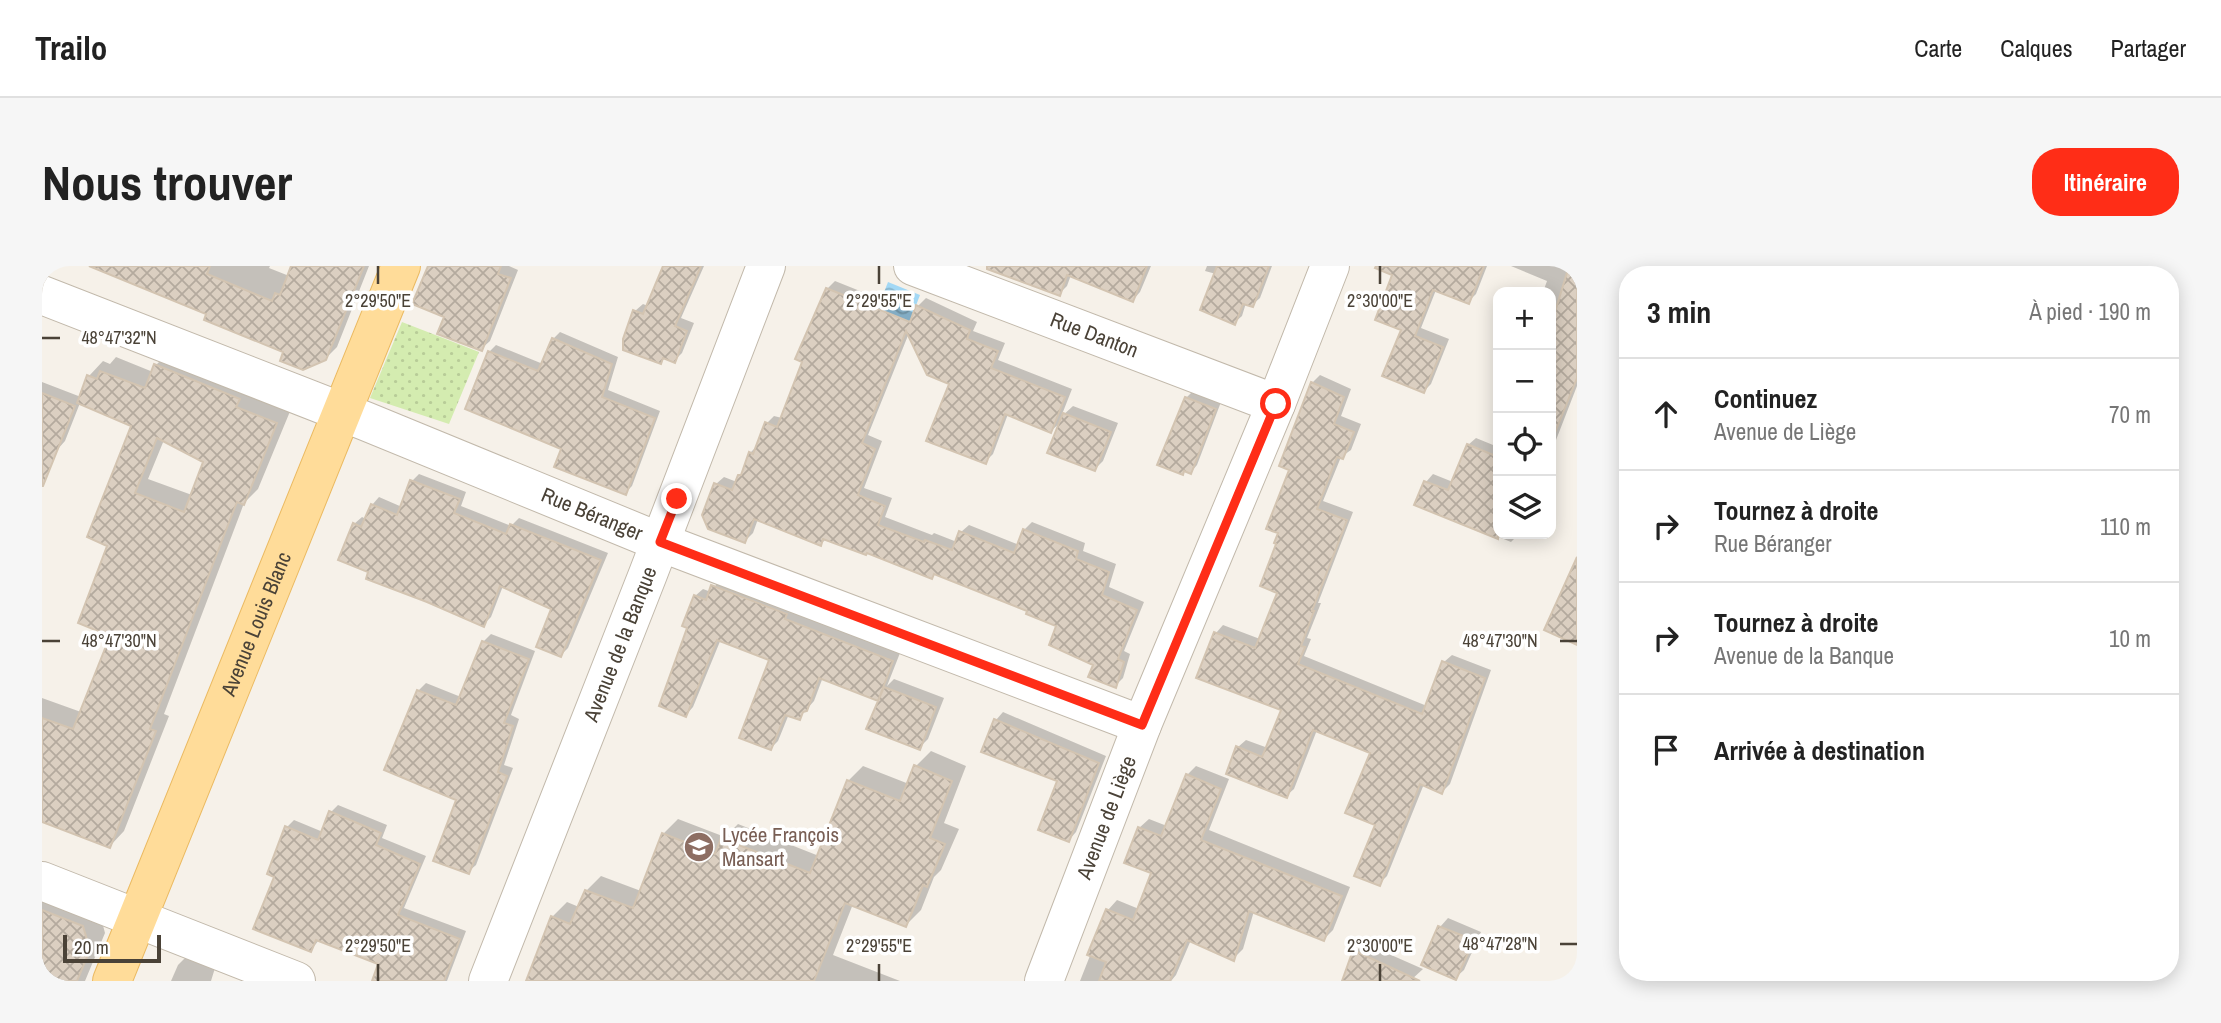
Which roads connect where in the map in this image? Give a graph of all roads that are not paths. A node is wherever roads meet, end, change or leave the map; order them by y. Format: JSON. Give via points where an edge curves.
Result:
{"nodes":[{"id":1,"x":401,"y":266,"type":"edge"},
{"id":2,"x":766,"y":266,"type":"edge"},
{"id":3,"x":913,"y":266,"type":"edge"},
{"id":4,"x":1330,"y":266,"type":"edge"},
{"id":5,"x":42,"y":295,"type":"edge"},
{"id":6,"x":1276,"y":404,"type":"junction"},
{"id":7,"x":342,"y":412,"type":"junction"},
{"id":8,"x":660,"y":542,"type":"junction"},
{"id":9,"x":1142,"y":725,"type":"junction"},
{"id":10,"x":42,"y":881,"type":"edge"},
{"id":11,"x":136,"y":918,"type":"junction"},
{"id":12,"x":112,"y":981,"type":"edge"},
{"id":13,"x":296,"y":981,"type":"edge"},
{"id":14,"x":488,"y":981,"type":"edge"},
{"id":15,"x":1044,"y":981,"type":"edge"}],
"edges":[{"from":1,"to":7,"type":"main road","name":"Avenue Louis Blanc"},
{"from":2,"to":8,"type":"street","name":"Avenue de la Banque"},
{"from":3,"to":6,"type":"street","name":"Rue Danton"},
{"from":4,"to":6,"type":"street","name":"Avenue de Liège"},
{"from":5,"to":7,"type":"street","name":"Rue Béranger"},
{"from":6,"to":9,"type":"street","name":"Avenue de Liège"},
{"from":7,"to":8,"type":"street","name":"Rue Béranger"},
{"from":7,"to":11,"type":"main road","name":"Avenue Louis Blanc"},
{"from":8,"to":9,"type":"street","name":"Rue Béranger"},
{"from":8,"to":14,"type":"street","name":"Avenue de la Banque"},
{"from":9,"to":15,"type":"street","name":"Avenue de Liège"},
{"from":10,"to":11,"type":"street"},
{"from":11,"to":12,"type":"main road","name":"Avenue Louis Blanc"},
{"from":11,"to":13,"type":"street"}]}
